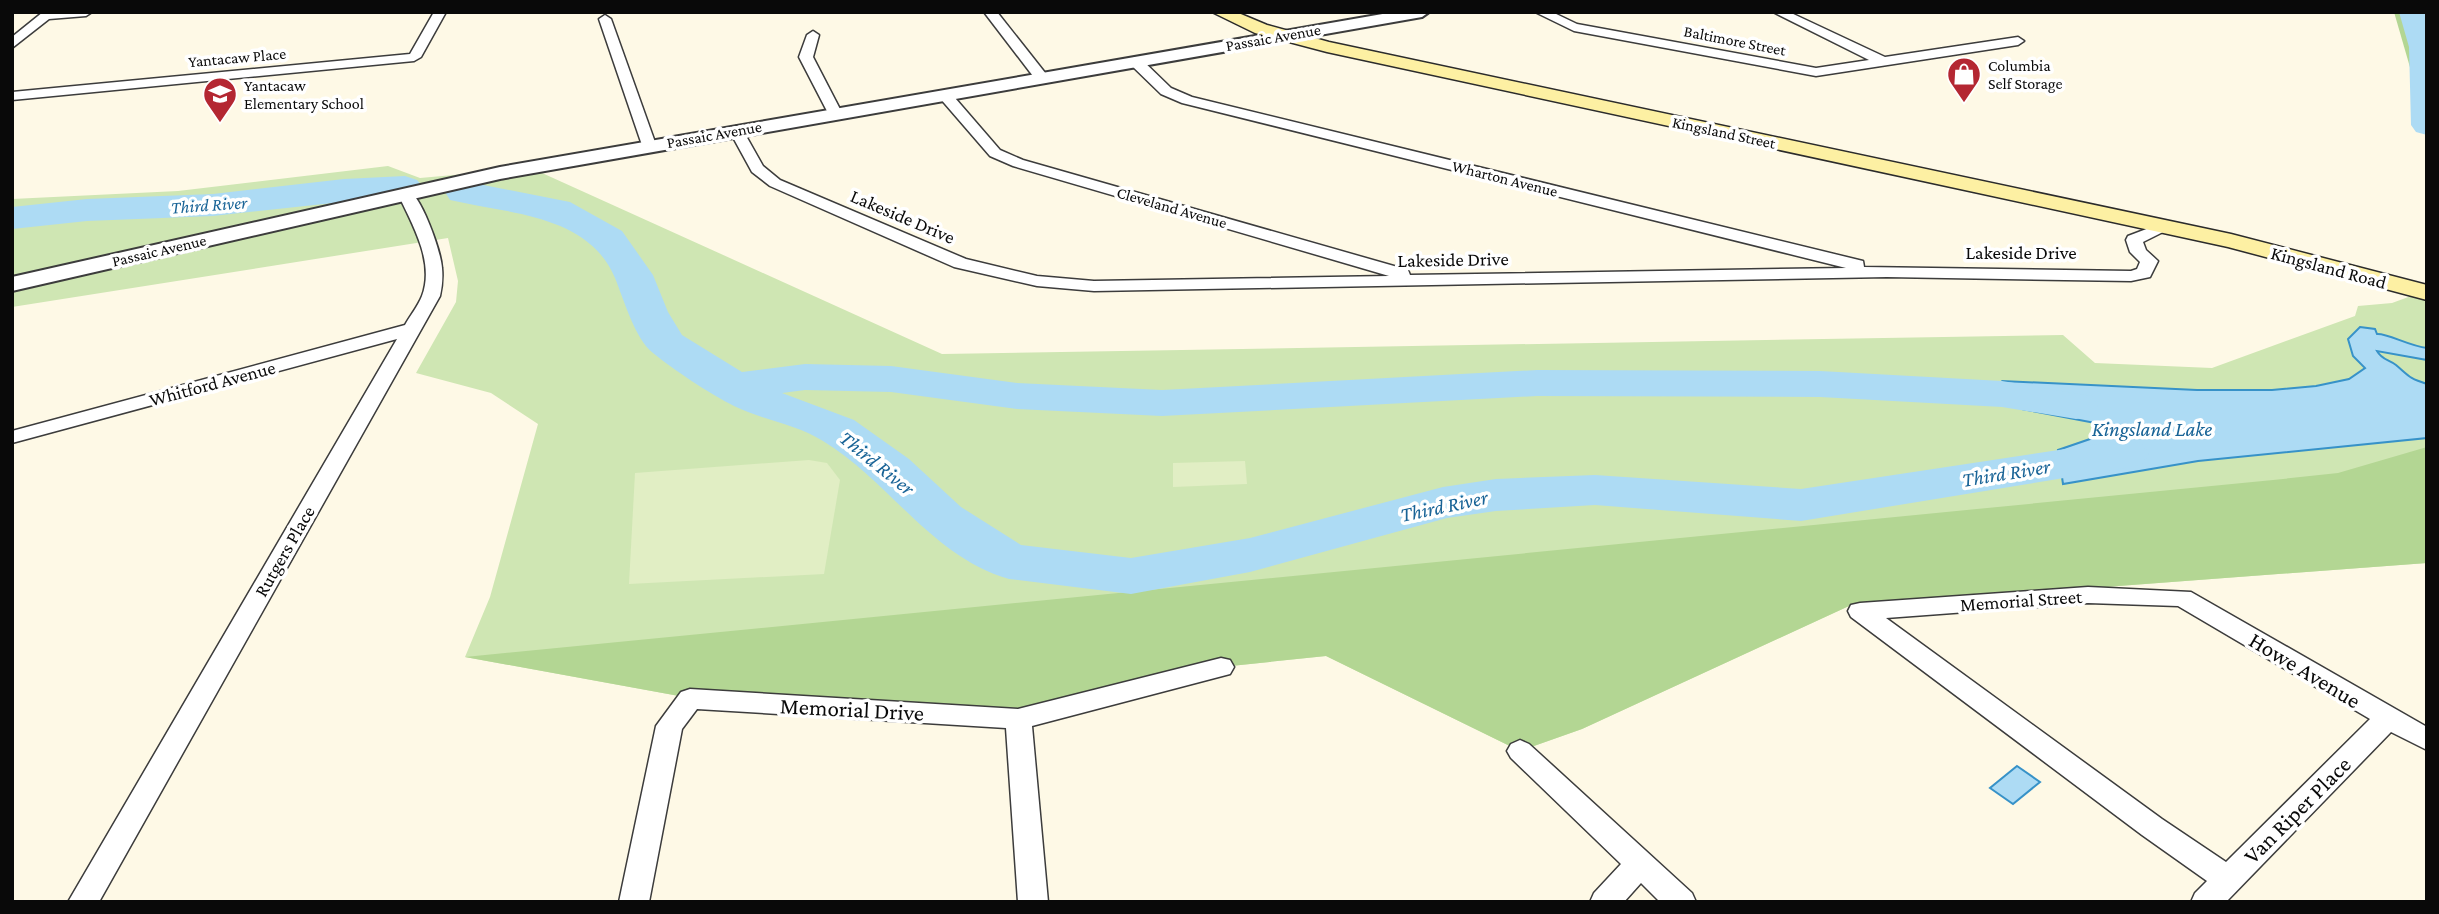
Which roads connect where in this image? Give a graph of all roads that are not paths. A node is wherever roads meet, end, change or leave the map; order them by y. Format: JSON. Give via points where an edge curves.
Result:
{"nodes":[{"id":1,"x":86,"y":12,"type":"edge"},
{"id":2,"x":440,"y":12,"type":"edge"},
{"id":3,"x":990,"y":12,"type":"edge"},
{"id":4,"x":1220,"y":12,"type":"edge"},
{"id":5,"x":1422,"y":12,"type":"edge"},
{"id":6,"x":1541,"y":12,"type":"edge"},
{"id":7,"x":1787,"y":13,"type":"edge"},
{"id":8,"x":49,"y":14,"type":"edge"},
{"id":9,"x":605,"y":19,"type":"dead end"},
{"id":10,"x":813,"y":35,"type":"dead end"},
{"id":11,"x":1283,"y":35,"type":"junction"},
{"id":12,"x":2018,"y":41,"type":"dead end"},
{"id":13,"x":12,"y":44,"type":"edge"},
{"id":14,"x":1135,"y":61,"type":"junction"},
{"id":15,"x":1884,"y":62,"type":"junction"},
{"id":16,"x":1041,"y":77,"type":"junction"},
{"id":17,"x":944,"y":94,"type":"junction"},
{"id":18,"x":12,"y":96,"type":"edge"},
{"id":19,"x":835,"y":113,"type":"junction"},
{"id":20,"x":736,"y":130,"type":"junction"},
{"id":21,"x":649,"y":145,"type":"junction"},
{"id":22,"x":406,"y":194,"type":"junction"},
{"id":23,"x":2165,"y":227,"type":"junction"},
{"id":24,"x":2231,"y":242,"type":"joint"},
{"id":25,"x":1887,"y":272,"type":"junction"},
{"id":26,"x":1424,"y":280,"type":"junction"},
{"id":27,"x":12,"y":284,"type":"edge"},
{"id":28,"x":2427,"y":293,"type":"edge"},
{"id":29,"x":412,"y":329,"type":"junction"},
{"id":30,"x":12,"y":437,"type":"edge"},
{"id":31,"x":2183,"y":598,"type":"joint"},
{"id":32,"x":1221,"y":667,"type":"dead end"},
{"id":33,"x":1017,"y":719,"type":"junction"},
{"id":34,"x":2387,"y":719,"type":"junction"},
{"id":35,"x":2427,"y":740,"type":"edge"},
{"id":36,"x":1520,"y":751,"type":"dead end"},
{"id":37,"x":1640,"y":864,"type":"junction"},
{"id":38,"x":2228,"y":879,"type":"junction"},
{"id":39,"x":82,"y":902,"type":"edge"},
{"id":40,"x":634,"y":902,"type":"edge"},
{"id":41,"x":1033,"y":902,"type":"edge"},
{"id":42,"x":1605,"y":902,"type":"edge"},
{"id":43,"x":1681,"y":902,"type":"edge"},
{"id":44,"x":2206,"y":902,"type":"edge"}],
"edges":[{"from":1,"to":8,"type":"street"},
{"from":2,"to":18,"type":"street","name":"Yantacaw Place","via":[[414,57]]},
{"from":3,"to":16,"type":"street"},
{"from":4,"to":11,"type":"main road","name":"Kingsland Street"},
{"from":5,"to":11,"type":"street","name":"Passaic Avenue"},
{"from":6,"to":15,"type":"street","name":"Baltimore Street","via":[[1574,27],[1801,71],[1833,72]]},
{"from":7,"to":15,"type":"street"},
{"from":8,"to":13,"type":"street"},
{"from":9,"to":21,"type":"street"},
{"from":10,"to":19,"type":"street","via":[[806,57]]},
{"from":11,"to":14,"type":"street","name":"Passaic Avenue"},
{"from":11,"to":23,"type":"main road","name":"Kingsland Street"},
{"from":12,"to":15,"type":"street","name":"Baltimore Street"},
{"from":14,"to":16,"type":"street","name":"Passaic Avenue"},
{"from":14,"to":25,"type":"street","name":"Wharton Avenue","via":[[1166,91],[1187,100]]},
{"from":16,"to":17,"type":"street","name":"Passaic Avenue"},
{"from":17,"to":19,"type":"street","name":"Passaic Avenue"},
{"from":17,"to":26,"type":"street","name":"Cleveland Avenue","via":[[995,153],[1018,163]]},
{"from":19,"to":20,"type":"street","name":"Passaic Avenue"},
{"from":20,"to":21,"type":"street","name":"Passaic Avenue"},
{"from":20,"to":26,"type":"street","name":"Lakeside Drive","via":[[757,169],[775,183],[960,263],[993,272],[1094,286]]},
{"from":21,"to":22,"type":"street","name":"Passaic Avenue"},
{"from":22,"to":27,"type":"street","name":"Passaic Avenue"},
{"from":22,"to":29,"type":"street","name":"Rutgers Place","via":[[434,254],[436,280]]},
{"from":23,"to":24,"type":"main road","name":"Kingsland Street"},
{"from":23,"to":25,"type":"street","name":"Lakeside Drive","via":[[2134,240],[2138,252],[2149,261],[2144,273]]},
{"from":24,"to":28,"type":"main road","name":"Kingsland Road"},
{"from":25,"to":26,"type":"street","name":"Lakeside Drive"},
{"from":29,"to":30,"type":"street","name":"Whitford Avenue"},
{"from":29,"to":39,"type":"street","name":"Rutgers Place"},
{"from":31,"to":34,"type":"street","name":"Howe Avenue"},
{"from":31,"to":38,"type":"street","name":"Memorial Street","via":[[2088,595],[1860,611]]},
{"from":32,"to":33,"type":"street","name":"Memorial Drive"},
{"from":33,"to":40,"type":"street","name":"Memorial Drive","via":[[690,699],[669,726]]},
{"from":33,"to":41,"type":"street"},
{"from":34,"to":35,"type":"street","name":"Howe Avenue"},
{"from":34,"to":38,"type":"street","name":"Van Riper Place"},
{"from":36,"to":37,"type":"street"},
{"from":37,"to":42,"type":"street"},
{"from":37,"to":43,"type":"street"},
{"from":38,"to":44,"type":"street","name":"Van Riper Place"}]}
